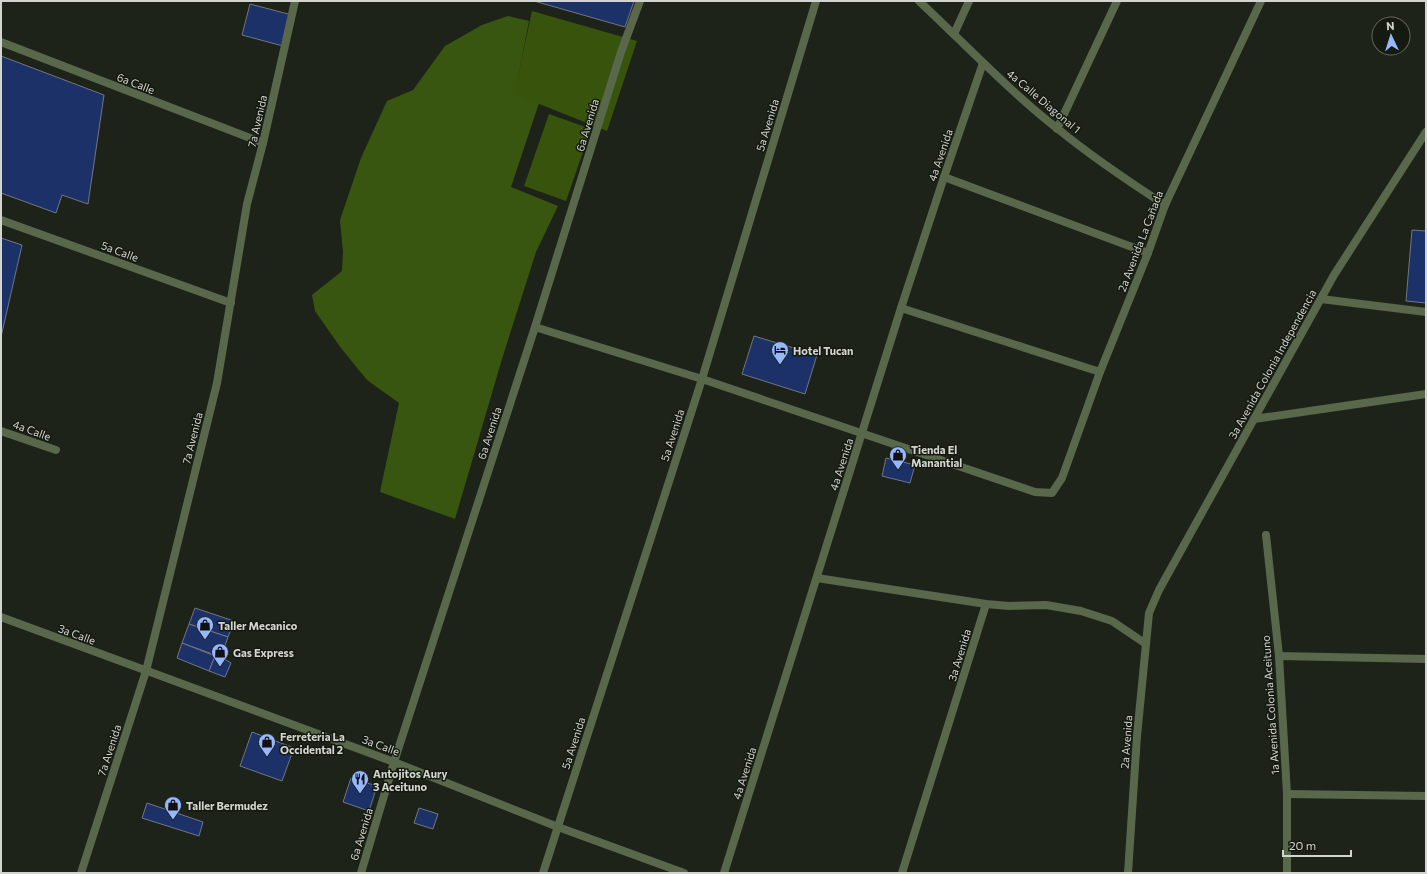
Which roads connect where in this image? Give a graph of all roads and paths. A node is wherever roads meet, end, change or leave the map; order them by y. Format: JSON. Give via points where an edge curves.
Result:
{"nodes":[{"id":1,"x":295,"y":1,"type":"edge"},
{"id":2,"x":640,"y":1,"type":"edge"},
{"id":3,"x":816,"y":1,"type":"edge"},
{"id":4,"x":919,"y":1,"type":"edge"},
{"id":5,"x":969,"y":1,"type":"edge"},
{"id":6,"x":1118,"y":1,"type":"edge"},
{"id":7,"x":1261,"y":1,"type":"edge"},
{"id":8,"x":954,"y":34,"type":"junction"},
{"id":9,"x":1,"y":42,"type":"edge"},
{"id":10,"x":983,"y":63,"type":"junction"},
{"id":11,"x":1057,"y":129,"type":"junction"},
{"id":12,"x":1426,"y":132,"type":"edge"},
{"id":13,"x":263,"y":143,"type":"junction"},
{"id":14,"x":944,"y":177,"type":"junction"},
{"id":15,"x":1165,"y":204,"type":"junction"},
{"id":16,"x":1,"y":220,"type":"edge"},
{"id":17,"x":1148,"y":254,"type":"junction"},
{"id":18,"x":1321,"y":299,"type":"junction"},
{"id":19,"x":231,"y":303,"type":"junction"},
{"id":20,"x":901,"y":308,"type":"junction"},
{"id":21,"x":1426,"y":312,"type":"edge"},
{"id":22,"x":535,"y":327,"type":"junction"},
{"id":23,"x":1100,"y":372,"type":"junction"},
{"id":24,"x":702,"y":379,"type":"junction"},
{"id":25,"x":1426,"y":394,"type":"edge"},
{"id":26,"x":1254,"y":419,"type":"junction"},
{"id":27,"x":1,"y":431,"type":"edge"},
{"id":28,"x":862,"y":433,"type":"junction"},
{"id":29,"x":56,"y":450,"type":"dead end"},
{"id":30,"x":1266,"y":535,"type":"dead end"},
{"id":31,"x":817,"y":578,"type":"junction"},
{"id":32,"x":986,"y":604,"type":"junction"},
{"id":33,"x":1149,"y":613,"type":"joint"},
{"id":34,"x":1,"y":617,"type":"edge"},
{"id":35,"x":1146,"y":644,"type":"junction"},
{"id":36,"x":1279,"y":656,"type":"junction"},
{"id":37,"x":1426,"y":659,"type":"edge"},
{"id":38,"x":146,"y":671,"type":"junction"},
{"id":39,"x":394,"y":762,"type":"junction"},
{"id":40,"x":1287,"y":794,"type":"junction"},
{"id":41,"x":1426,"y":796,"type":"edge"},
{"id":42,"x":558,"y":827,"type":"junction"},
{"id":43,"x":81,"y":873,"type":"edge"},
{"id":44,"x":361,"y":873,"type":"edge"},
{"id":45,"x":543,"y":873,"type":"edge"},
{"id":46,"x":684,"y":873,"type":"edge"},
{"id":47,"x":724,"y":873,"type":"edge"},
{"id":48,"x":902,"y":873,"type":"edge"},
{"id":49,"x":1128,"y":873,"type":"edge"},
{"id":50,"x":1287,"y":873,"type":"edge"}],
"edges":[{"from":1,"to":13,"type":"street","name":"7a Avenida"},
{"from":2,"to":22,"type":"street","name":"6a Avenida","via":[[619,59]]},
{"from":3,"to":24,"type":"street","name":"5a Avenida"},
{"from":4,"to":8,"type":"street","name":"4a Calle Diagonal 1"},
{"from":5,"to":8,"type":"street"},
{"from":6,"to":11,"type":"street"},
{"from":7,"to":15,"type":"street","name":"2a Avenida La Cañada"},
{"from":8,"to":10,"type":"street","name":"4a Calle Diagonal 1"},
{"from":9,"to":13,"type":"street","name":"6a Calle"},
{"from":10,"to":11,"type":"street","name":"4a Calle Diagonal 1"},
{"from":10,"to":14,"type":"street","name":"4a Avenida"},
{"from":11,"to":15,"type":"street","name":"4a Calle Diagonal 1","via":[[1113,171]]},
{"from":12,"to":18,"type":"street","name":"3a Avenida Colonia Independencia"},
{"from":13,"to":19,"type":"street","name":"7a Avenida","via":[[247,204]]},
{"from":14,"to":17,"type":"street"},
{"from":14,"to":20,"type":"street","name":"4a Avenida"},
{"from":15,"to":17,"type":"street","name":"2a Avenida La Cañada"},
{"from":16,"to":19,"type":"street","name":"5a Calle"},
{"from":17,"to":23,"type":"street","name":"2a Avenida La Cañada"},
{"from":18,"to":21,"type":"street"},
{"from":18,"to":26,"type":"street","name":"3a Avenida Colonia Independencia"},
{"from":19,"to":38,"type":"street","name":"7a Avenida","via":[[217,383]]},
{"from":20,"to":23,"type":"street"},
{"from":20,"to":28,"type":"street","name":"4a Avenida"},
{"from":22,"to":24,"type":"street"},
{"from":22,"to":39,"type":"street","name":"6a Avenida"},
{"from":23,"to":28,"type":"street","name":"2a Avenida La Cañada","via":[[1062,478],[1052,494],[1035,492]]},
{"from":24,"to":28,"type":"street"},
{"from":24,"to":42,"type":"street","name":"5a Avenida"},
{"from":25,"to":26,"type":"street"},
{"from":26,"to":33,"type":"street","name":"3a Avenida Colonia Independencia","via":[[1159,590]]},
{"from":27,"to":29,"type":"street","name":"4a Calle"},
{"from":28,"to":31,"type":"street","name":"4a Avenida"},
{"from":30,"to":36,"type":"street","name":"1a Avenida Colonia Aceituno"},
{"from":31,"to":32,"type":"street"},
{"from":31,"to":47,"type":"street","name":"4a Avenida"},
{"from":32,"to":35,"type":"street","via":[[1046,605],[1081,611],[1112,621]]},
{"from":32,"to":48,"type":"street","name":"3a Avenida"},
{"from":33,"to":35,"type":"street","name":"2a Avenida"},
{"from":34,"to":38,"type":"street","name":"3a Calle"},
{"from":35,"to":49,"type":"street","name":"2a Avenida"},
{"from":36,"to":37,"type":"street"},
{"from":36,"to":40,"type":"street","name":"1a Avenida Colonia Aceituno"},
{"from":38,"to":39,"type":"street","name":"3a Calle"},
{"from":38,"to":43,"type":"street","name":"7a Avenida"},
{"from":39,"to":42,"type":"street","name":"3a Calle"},
{"from":39,"to":44,"type":"street","name":"6a Avenida"},
{"from":40,"to":41,"type":"street"},
{"from":40,"to":50,"type":"street","name":"1a Avenida Colonia Aceituno"},
{"from":42,"to":45,"type":"street","name":"5a Avenida"},
{"from":42,"to":46,"type":"street","name":"3a Calle"}]}
